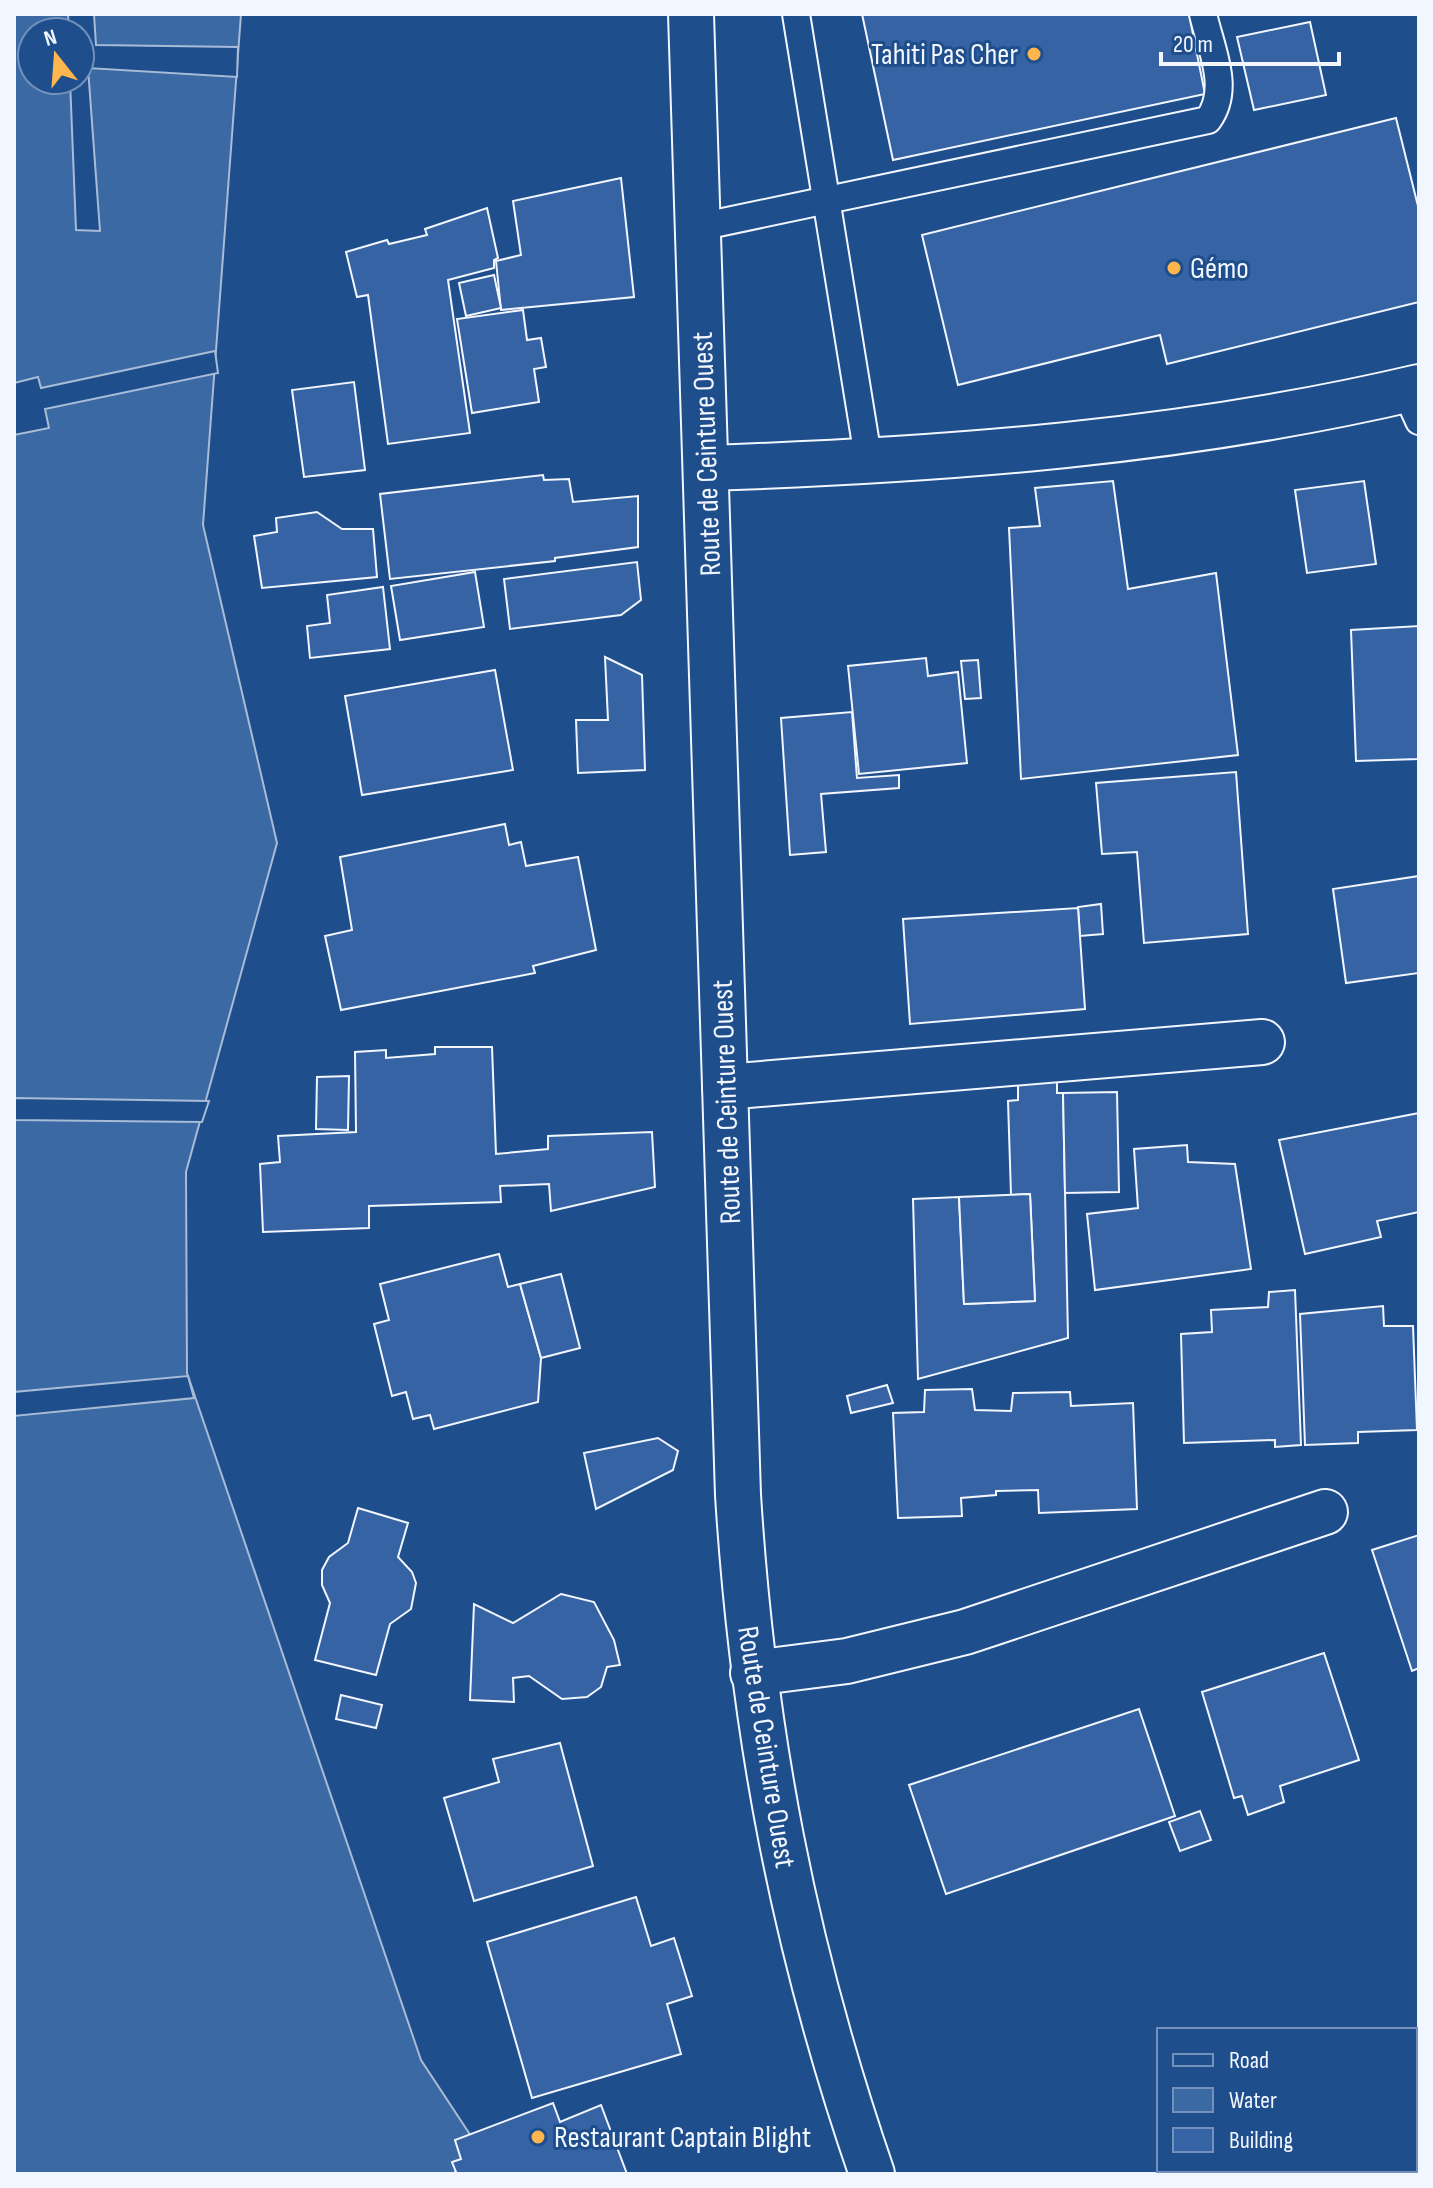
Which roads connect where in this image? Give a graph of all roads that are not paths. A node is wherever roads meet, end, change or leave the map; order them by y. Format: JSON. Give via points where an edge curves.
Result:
{"nodes":[{"id":1,"x":691,"y":14,"type":"edge"},
{"id":2,"x":796,"y":14,"type":"edge"},
{"id":3,"x":1203,"y":14,"type":"edge"},
{"id":4,"x":824,"y":201,"type":"junction"},
{"id":5,"x":699,"y":227,"type":"junction"},
{"id":6,"x":1414,"y":399,"type":"edge"},
{"id":7,"x":869,"y":463,"type":"junction"},
{"id":8,"x":707,"y":468,"type":"junction"},
{"id":9,"x":1262,"y":1042,"type":"dead end"},
{"id":10,"x":725,"y":1087,"type":"junction"},
{"id":11,"x":1325,"y":1512,"type":"dead end"},
{"id":12,"x":753,"y":1673,"type":"junction"},
{"id":13,"x":872,"y":2174,"type":"edge"}],
"edges":[{"from":1,"to":5,"type":"main road","name":"Route de Ceinture Ouest"},
{"from":2,"to":4,"type":"lane"},
{"from":3,"to":4,"type":"lane","via":[[1221,91],[1208,120]]},
{"from":4,"to":5,"type":"lane"},
{"from":4,"to":7,"type":"lane"},
{"from":5,"to":8,"type":"main road","name":"Route de Ceinture Ouest"},
{"from":6,"to":7,"type":"main road","via":[[1193,432]]},
{"from":7,"to":8,"type":"main road"},
{"from":8,"to":10,"type":"main road","name":"Route de Ceinture Ouest"},
{"from":9,"to":10,"type":"main road"},
{"from":10,"to":12,"type":"main road","name":"Route de Ceinture Ouest","via":[[738,1495]]},
{"from":11,"to":12,"type":"main road","via":[[965,1632],[847,1661]]},
{"from":12,"to":13,"type":"main road","name":"Route de Ceinture Ouest","via":[[767,1777],[810,1976]]}]}
